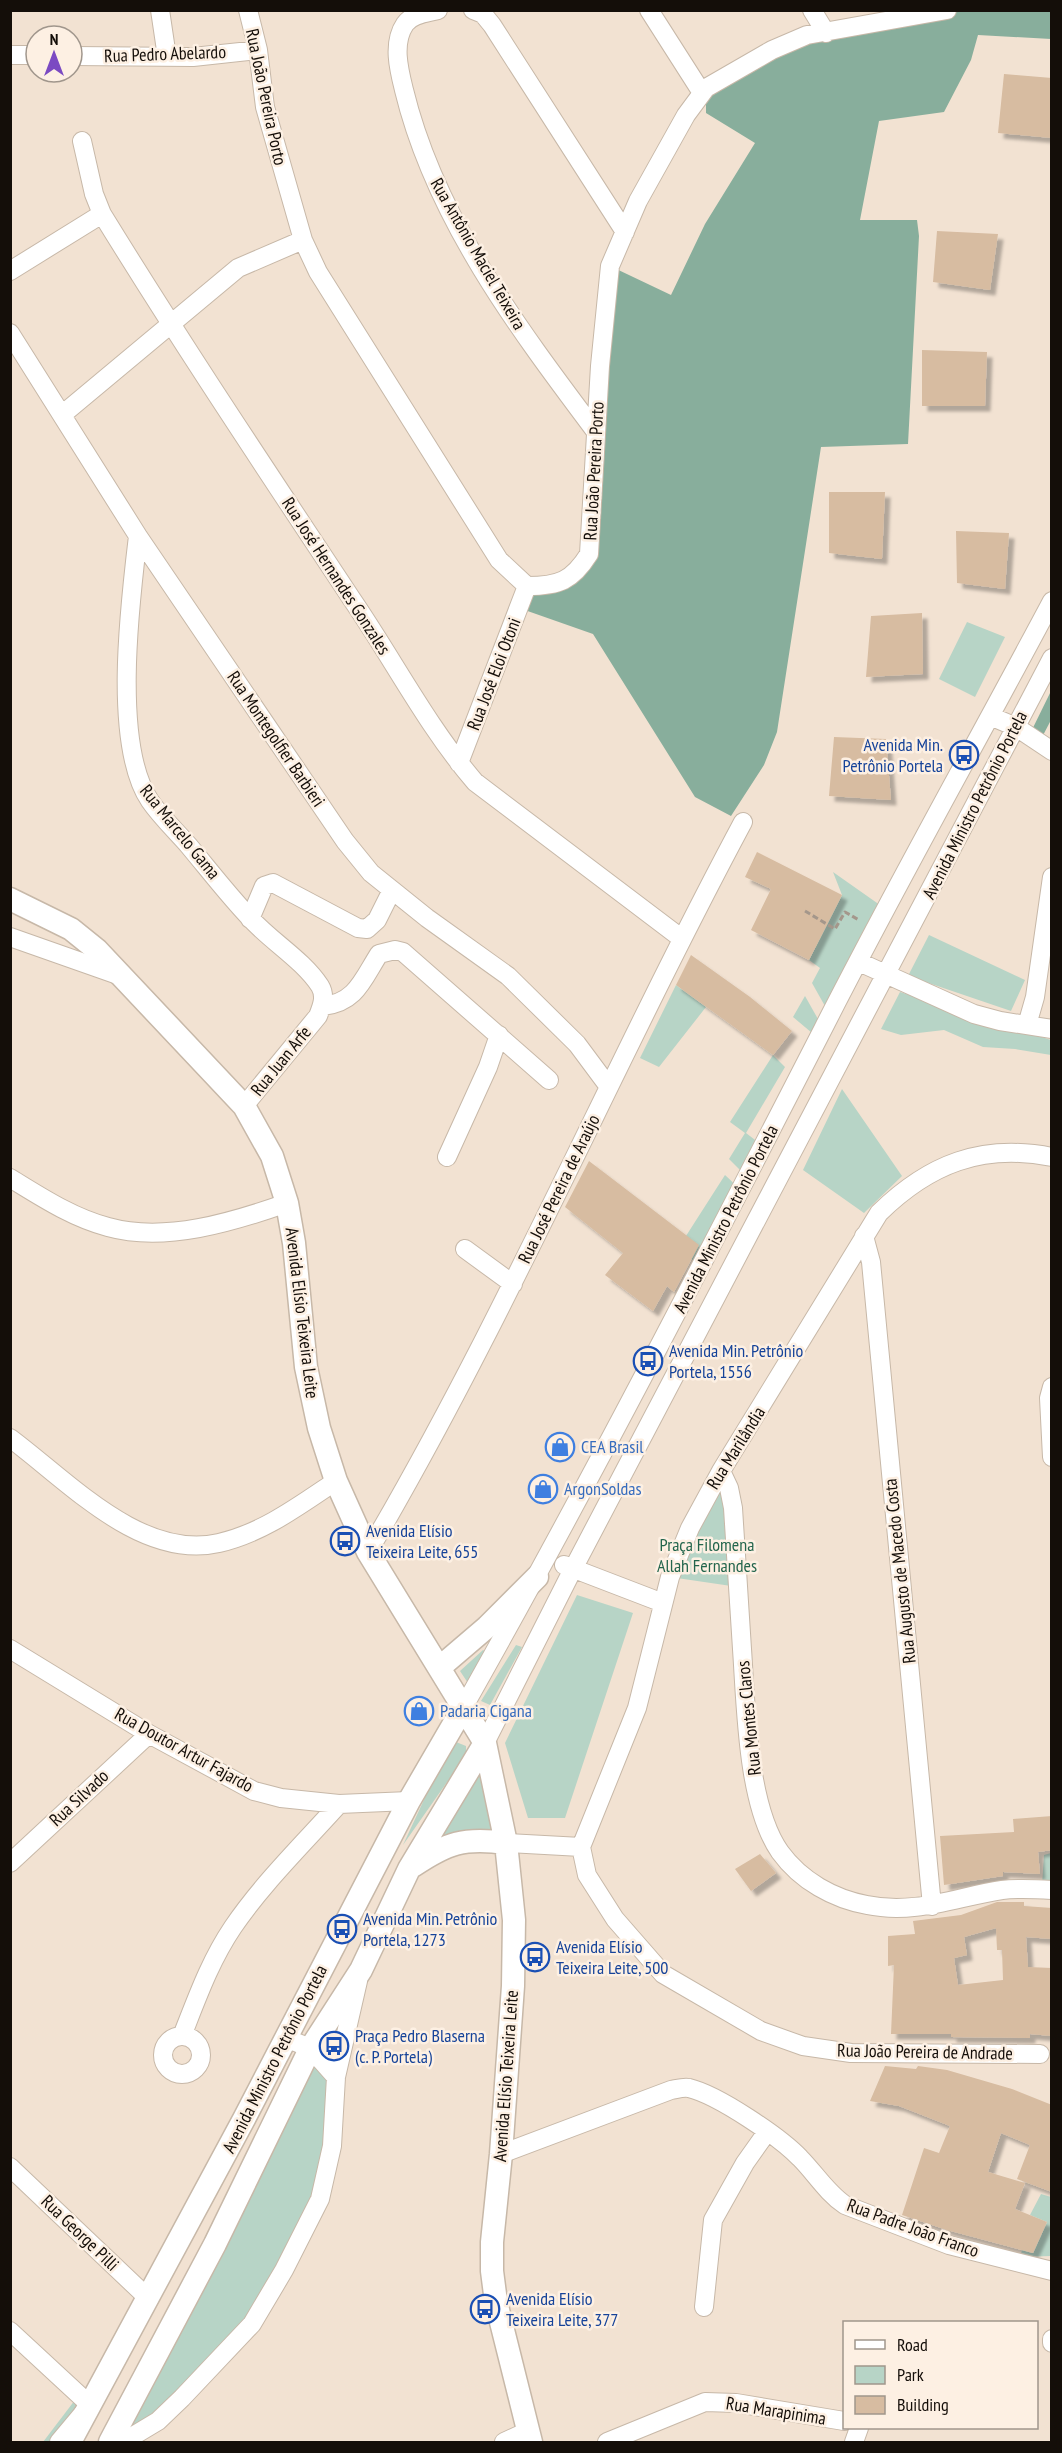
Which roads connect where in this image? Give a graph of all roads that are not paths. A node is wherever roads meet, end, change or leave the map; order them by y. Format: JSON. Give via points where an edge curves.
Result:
{"nodes":[{"id":1,"x":159,"y":10,"type":"edge"},
{"id":2,"x":248,"y":10,"type":"edge"},
{"id":3,"x":438,"y":10,"type":"edge"},
{"id":4,"x":473,"y":10,"type":"edge"},
{"id":5,"x":649,"y":10,"type":"edge"},
{"id":6,"x":812,"y":10,"type":"edge"},
{"id":7,"x":947,"y":10,"type":"edge"},
{"id":8,"x":826,"y":33,"type":"junction"},
{"id":9,"x":258,"y":50,"type":"junction"},
{"id":10,"x":84,"y":56,"type":"edge"},
{"id":11,"x":167,"y":57,"type":"junction"},
{"id":12,"x":702,"y":93,"type":"junction"},
{"id":13,"x":82,"y":141,"type":"dead end"},
{"id":14,"x":102,"y":214,"type":"junction"},
{"id":15,"x":625,"y":232,"type":"junction"},
{"id":16,"x":303,"y":240,"type":"junction"},
{"id":17,"x":10,"y":271,"type":"edge"},
{"id":18,"x":170,"y":325,"type":"junction"},
{"id":19,"x":10,"y":333,"type":"edge"},
{"id":20,"x":63,"y":414,"type":"junction"},
{"id":21,"x":596,"y":432,"type":"junction"},
{"id":22,"x":138,"y":536,"type":"junction"},
{"id":23,"x":527,"y":586,"type":"junction"},
{"id":24,"x":1052,"y":601,"type":"edge"},
{"id":25,"x":1052,"y":657,"type":"edge"},
{"id":26,"x":990,"y":716,"type":"junction"},
{"id":27,"x":1016,"y":727,"type":"junction"},
{"id":28,"x":1052,"y":751,"type":"edge"},
{"id":29,"x":459,"y":763,"type":"junction"},
{"id":30,"x":743,"y":822,"type":"dead end"},
{"id":31,"x":1052,"y":877,"type":"edge"},
{"id":32,"x":392,"y":890,"type":"junction"},
{"id":33,"x":10,"y":899,"type":"edge"},
{"id":34,"x":250,"y":919,"type":"junction"},
{"id":35,"x":10,"y":937,"type":"edge"},
{"id":36,"x":681,"y":938,"type":"junction"},
{"id":37,"x":859,"y":962,"type":"junction"},
{"id":38,"x":886,"y":974,"type":"junction"},
{"id":39,"x":118,"y":975,"type":"junction"},
{"id":40,"x":1043,"y":998,"type":"edge"},
{"id":41,"x":320,"y":1011,"type":"junction"},
{"id":42,"x":1027,"y":1025,"type":"junction"},
{"id":43,"x":1052,"y":1029,"type":"edge"},
{"id":44,"x":499,"y":1035,"type":"junction"},
{"id":45,"x":549,"y":1080,"type":"dead end"},
{"id":46,"x":609,"y":1087,"type":"junction"},
{"id":47,"x":244,"y":1106,"type":"junction"},
{"id":48,"x":447,"y":1157,"type":"dead end"},
{"id":49,"x":1052,"y":1157,"type":"edge"},
{"id":50,"x":10,"y":1178,"type":"edge"},
{"id":51,"x":287,"y":1203,"type":"junction"},
{"id":52,"x":864,"y":1236,"type":"junction"},
{"id":53,"x":465,"y":1249,"type":"dead end"},
{"id":54,"x":513,"y":1284,"type":"junction"},
{"id":55,"x":1052,"y":1387,"type":"edge"},
{"id":56,"x":10,"y":1438,"type":"edge"},
{"id":57,"x":1052,"y":1457,"type":"edge"},
{"id":58,"x":721,"y":1471,"type":"junction"},
{"id":59,"x":336,"y":1481,"type":"junction"},
{"id":60,"x":368,"y":1552,"type":"junction"},
{"id":61,"x":543,"y":1568,"type":"junction"},
{"id":62,"x":573,"y":1569,"type":"junction"},
{"id":63,"x":663,"y":1603,"type":"junction"},
{"id":64,"x":10,"y":1649,"type":"edge"},
{"id":65,"x":10,"y":1666,"type":"edge"},
{"id":66,"x":39,"y":1667,"type":"junction"},
{"id":67,"x":439,"y":1668,"type":"junction"},
{"id":68,"x":463,"y":1708,"type":"junction"},
{"id":69,"x":149,"y":1734,"type":"junction"},
{"id":70,"x":485,"y":1743,"type":"junction"},
{"id":71,"x":409,"y":1801,"type":"junction"},
{"id":72,"x":339,"y":1804,"type":"junction"},
{"id":73,"x":506,"y":1843,"type":"junction"},
{"id":74,"x":581,"y":1847,"type":"junction"},
{"id":75,"x":10,"y":1863,"type":"edge"},
{"id":76,"x":409,"y":1869,"type":"junction"},
{"id":77,"x":1052,"y":1890,"type":"edge"},
{"id":78,"x":932,"y":1906,"type":"junction"},
{"id":79,"x":361,"y":1970,"type":"junction"},
{"id":80,"x":182,"y":2036,"type":"dead end"},
{"id":81,"x":284,"y":2040,"type":"junction"},
{"id":82,"x":310,"y":2049,"type":"junction"},
{"id":83,"x":1040,"y":2054,"type":"dead end"},
{"id":84,"x":336,"y":2077,"type":"junction"},
{"id":85,"x":767,"y":2132,"type":"junction"},
{"id":86,"x":501,"y":2154,"type":"junction"},
{"id":87,"x":10,"y":2167,"type":"edge"},
{"id":88,"x":1052,"y":2271,"type":"edge"},
{"id":89,"x":149,"y":2299,"type":"junction"},
{"id":90,"x":704,"y":2307,"type":"dead end"},
{"id":91,"x":10,"y":2331,"type":"edge"},
{"id":92,"x":90,"y":2405,"type":"junction"},
{"id":93,"x":843,"y":2421,"type":"edge"},
{"id":94,"x":529,"y":2437,"type":"edge"},
{"id":95,"x":59,"y":2442,"type":"edge"},
{"id":96,"x":70,"y":2442,"type":"edge"},
{"id":97,"x":110,"y":2442,"type":"edge"},
{"id":98,"x":123,"y":2442,"type":"edge"},
{"id":99,"x":504,"y":2442,"type":"edge"},
{"id":100,"x":607,"y":2442,"type":"edge"}],
"edges":[{"from":1,"to":11,"type":"street"},
{"from":2,"to":9,"type":"street","name":"Rua João Pereira Porto"},
{"from":3,"to":21,"type":"street","name":"Rua Antônio Maciel Teixeira","via":[[415,16],[406,23],[398,47],[399,67],[422,153],[449,210],[528,339]]},
{"from":4,"to":15,"type":"street","via":[[483,14],[492,26]]},
{"from":5,"to":12,"type":"street"},
{"from":6,"to":8,"type":"street"},
{"from":7,"to":8,"type":"street","name":"Rua João Pereira Porto"},
{"from":8,"to":12,"type":"street","name":"Rua João Pereira Porto","via":[[807,35],[772,50]]},
{"from":9,"to":11,"type":"street","name":"Rua Pedro Abelardo"},
{"from":9,"to":16,"type":"street","name":"Rua João Pereira Porto","via":[[265,107]]},
{"from":10,"to":11,"type":"street","name":"Rua Pedro Abelardo"},
{"from":12,"to":15,"type":"street","name":"Rua João Pereira Porto","via":[[638,201]]},
{"from":13,"to":14,"type":"street","name":"Rua José Hernandes Gonzales"},
{"from":14,"to":17,"type":"street"},
{"from":14,"to":18,"type":"street","name":"Rua José Hernandes Gonzales"},
{"from":15,"to":21,"type":"street","name":"Rua João Pereira Porto","via":[[610,266]]},
{"from":16,"to":18,"type":"street","via":[[238,268]]},
{"from":16,"to":23,"type":"street","name":"Rua João Pereira Porto","via":[[318,272],[500,560]]},
{"from":18,"to":20,"type":"street"},
{"from":18,"to":29,"type":"street","name":"Rua José Hernandes Gonzales"},
{"from":19,"to":20,"type":"street","name":"Rua Montegolfier Barbieri"},
{"from":20,"to":22,"type":"street","name":"Rua Montegolfier Barbieri"},
{"from":21,"to":23,"type":"street","name":"Rua João Pereira Porto","via":[[589,554],[579,571],[563,582]]},
{"from":22,"to":32,"type":"street","name":"Rua Montegolfier Barbieri","via":[[345,841]]},
{"from":22,"to":34,"type":"street","name":"Rua Marcelo Gama","via":[[131,602],[128,732],[138,780],[150,802]]},
{"from":23,"to":29,"type":"street","name":"Rua José Eloi Otoni"},
{"from":24,"to":26,"type":"street","name":"Avenida Ministro Petrônio Portela"},
{"from":25,"to":27,"type":"street","name":"Avenida Ministro Petrônio Portela"},
{"from":26,"to":27,"type":"street"},
{"from":26,"to":37,"type":"street","name":"Avenida Ministro Petrônio Portela"},
{"from":27,"to":28,"type":"street"},
{"from":27,"to":38,"type":"street","name":"Avenida Ministro Petrônio Portela"},
{"from":29,"to":36,"type":"street","name":"Rua José Hernandes Gonzales","via":[[476,782]]},
{"from":30,"to":36,"type":"street","name":"Rua José Pereira de Araújo"},
{"from":31,"to":40,"type":"street"},
{"from":32,"to":34,"type":"street","via":[[368,929],[358,928],[273,883],[264,886]]},
{"from":32,"to":46,"type":"street","name":"Rua Montegolfier Barbieri","via":[[508,976],[578,1044]]},
{"from":33,"to":39,"type":"main road","name":"Avenida Elísio Teixeira Leite","via":[[71,928]]},
{"from":34,"to":41,"type":"street","name":"Rua Marcelo Gama","via":[[320,986]]},
{"from":35,"to":39,"type":"street"},
{"from":36,"to":46,"type":"street","name":"Rua José Pereira de Araújo"},
{"from":37,"to":38,"type":"street"},
{"from":37,"to":61,"type":"street","name":"Avenida Ministro Petrônio Portela"},
{"from":38,"to":42,"type":"street","via":[[974,1014]]},
{"from":38,"to":62,"type":"street","name":"Avenida Ministro Petrônio Portela"},
{"from":39,"to":47,"type":"main road","name":"Avenida Elísio Teixeira Leite"},
{"from":40,"to":42,"type":"street"},
{"from":41,"to":44,"type":"street","via":[[352,996],[379,954],[395,950],[410,957]]},
{"from":41,"to":47,"type":"street","name":"Rua Juan Arfe"},
{"from":42,"to":43,"type":"street"},
{"from":44,"to":45,"type":"street"},
{"from":44,"to":48,"type":"street"},
{"from":46,"to":54,"type":"street","name":"Rua José Pereira de Araújo"},
{"from":47,"to":51,"type":"main road","name":"Avenida Elísio Teixeira Leite","via":[[272,1156]]},
{"from":49,"to":52,"type":"street","name":"Rua Marilândia","via":[[994,1152],[964,1158],[897,1196],[879,1213]]},
{"from":50,"to":51,"type":"street","via":[[79,1217],[128,1231],[174,1232]]},
{"from":51,"to":59,"type":"main road","name":"Avenida Elísio Teixeira Leite","via":[[306,1367]]},
{"from":52,"to":58,"type":"street","name":"Rua Marilândia"},
{"from":52,"to":78,"type":"street","name":"Rua Augusto de Macedo Costa","via":[[871,1262]]},
{"from":53,"to":54,"type":"street"},
{"from":54,"to":60,"type":"street","name":"Rua José Pereira de Araújo"},
{"from":55,"to":57,"type":"street"},
{"from":56,"to":59,"type":"street","via":[[126,1525],[151,1538],[182,1546],[221,1543],[248,1533],[287,1514]]},
{"from":58,"to":63,"type":"street","name":"Rua Marilândia","via":[[677,1556]]},
{"from":58,"to":78,"type":"street","name":"Rua Montes Claros","via":[[733,1508],[747,1730],[768,1831],[781,1853],[806,1879],[833,1896],[902,1909]]},
{"from":59,"to":60,"type":"main road","name":"Avenida Elísio Teixeira Leite"},
{"from":60,"to":67,"type":"main road","name":"Avenida Elísio Teixeira Leite"},
{"from":61,"to":62,"type":"street"},
{"from":61,"to":67,"type":"main road","via":[[488,1627]]},
{"from":61,"to":68,"type":"street","name":"Avenida Ministro Petrônio Portela"},
{"from":62,"to":63,"type":"street"},
{"from":62,"to":70,"type":"street","name":"Avenida Ministro Petrônio Portela"},
{"from":63,"to":74,"type":"street","name":"Rua Marilândia","via":[[637,1708]]},
{"from":64,"to":66,"type":"street","name":"Rua Doutor Artur Fajardo"},
{"from":65,"to":66,"type":"street"},
{"from":66,"to":69,"type":"street","name":"Rua Doutor Artur Fajardo"},
{"from":67,"to":68,"type":"main road","name":"Avenida Elísio Teixeira Leite"},
{"from":68,"to":70,"type":"main road","name":"Avenida Elísio Teixeira Leite"},
{"from":68,"to":71,"type":"main road","name":"Avenida Ministro Petrônio Portela"},
{"from":69,"to":72,"type":"street","name":"Rua Doutor Artur Fajardo","via":[[254,1791]]},
{"from":69,"to":75,"type":"street","name":"Rua Silvado"},
{"from":70,"to":73,"type":"main road","name":"Avenida Elísio Teixeira Leite"},
{"from":70,"to":76,"type":"main road","name":"Avenida Ministro Petrônio Portela"},
{"from":71,"to":72,"type":"street","name":"Rua Doutor Artur Fajardo"},
{"from":71,"to":81,"type":"main road","name":"Avenida Ministro Petrônio Portela"},
{"from":72,"to":80,"type":"street","via":[[233,1927],[206,1973]]},
{"from":73,"to":74,"type":"street"},
{"from":73,"to":76,"type":"main road","via":[[479,1839],[447,1845]]},
{"from":73,"to":86,"type":"main road","name":"Avenida Elísio Teixeira Leite","via":[[514,1948]]},
{"from":74,"to":83,"type":"street","name":"Rua João Pereira de Andrade","via":[[587,1875],[615,1919],[656,1967],[678,1985],[761,2031],[803,2046],[850,2053]]},
{"from":76,"to":79,"type":"main road","name":"Avenida Ministro Petrônio Portela"},
{"from":77,"to":78,"type":"street","name":"Rua Montes Claros","via":[[1000,1891]]},
{"from":79,"to":82,"type":"main road","name":"Avenida Ministro Petrônio Portela"},
{"from":79,"to":84,"type":"street","name":"Avenida Ministro Petrônio Portela"},
{"from":81,"to":82,"type":"street","via":[[297,2041]]},
{"from":81,"to":89,"type":"main road","name":"Avenida Ministro Petrônio Portela"},
{"from":82,"to":84,"type":"street"},
{"from":82,"to":97,"type":"main road","name":"Avenida Ministro Petrônio Portela","via":[[215,2244]]},
{"from":84,"to":98,"type":"street","name":"Avenida Ministro Petrônio Portela","via":[[332,2146],[320,2199],[284,2270],[252,2324],[228,2352],[158,2421]]},
{"from":85,"to":86,"type":"street","name":"Rua Padre João Franco","via":[[718,2101],[686,2088],[671,2090]]},
{"from":85,"to":88,"type":"street","name":"Rua Padre João Franco","via":[[800,2157],[845,2205],[949,2245]]},
{"from":85,"to":90,"type":"street","via":[[713,2220]]},
{"from":86,"to":94,"type":"main road","name":"Avenida Elísio Teixeira Leite","via":[[492,2271]]},
{"from":87,"to":89,"type":"street","name":"Rua George Pilli"},
{"from":89,"to":92,"type":"main road","name":"Avenida Ministro Petrônio Portela"},
{"from":91,"to":92,"type":"street"},
{"from":92,"to":95,"type":"street","name":"Avenida Ministro Petrônio Portela"},
{"from":92,"to":96,"type":"main road","name":"Avenida Ministro Petrônio Portela"},
{"from":93,"to":100,"type":"street","name":"Rua Marapinima","via":[[736,2403],[705,2402]]},
{"from":94,"to":99,"type":"street"}]}
